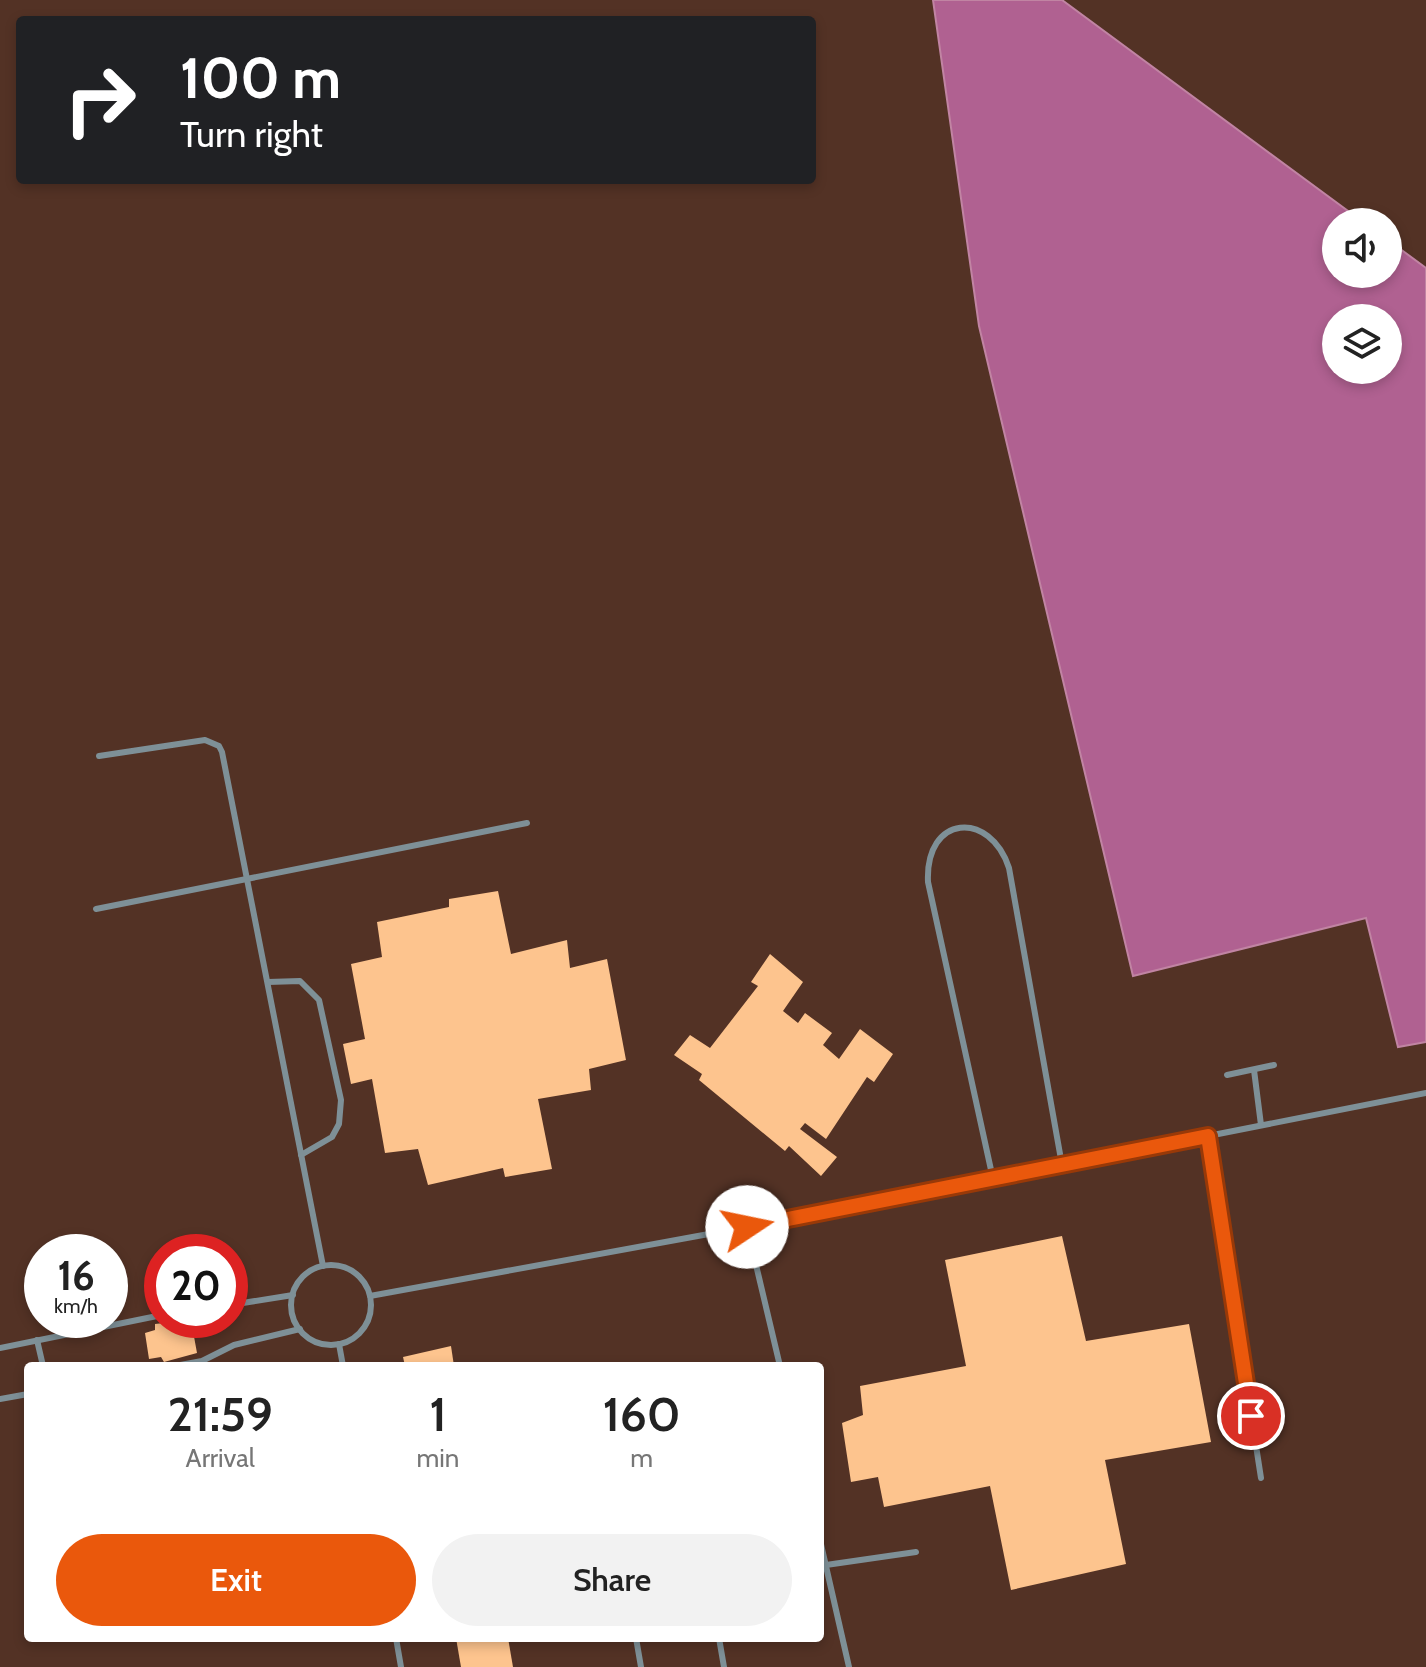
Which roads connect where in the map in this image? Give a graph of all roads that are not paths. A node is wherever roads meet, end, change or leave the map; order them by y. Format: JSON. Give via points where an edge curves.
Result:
{"nodes":[{"id":1,"x":99,"y":756,"type":"dead end"},
{"id":2,"x":527,"y":823,"type":"dead end"},
{"id":3,"x":248,"y":878,"type":"junction"},
{"id":4,"x":96,"y":909,"type":"dead end"},
{"id":5,"x":268,"y":982,"type":"junction"},
{"id":6,"x":1274,"y":1065,"type":"dead end"},
{"id":7,"x":1254,"y":1070,"type":"junction"},
{"id":8,"x":1227,"y":1075,"type":"dead end"},
{"id":9,"x":1426,"y":1093,"type":"edge"},
{"id":10,"x":1261,"y":1125,"type":"junction"},
{"id":11,"x":1208,"y":1136,"type":"junction"},
{"id":12,"x":301,"y":1155,"type":"junction"},
{"id":13,"x":1062,"y":1165,"type":"junction"},
{"id":14,"x":993,"y":1179,"type":"junction"},
{"id":15,"x":747,"y":1227,"type":"junction"},
{"id":16,"x":323,"y":1266,"type":"junction"},
{"id":17,"x":293,"y":1295,"type":"junction"},
{"id":18,"x":370,"y":1296,"type":"junction"},
{"id":19,"x":248,"y":1302,"type":"edge"},
{"id":20,"x":144,"y":1319,"type":"edge"},
{"id":21,"x":300,"y":1329,"type":"junction"},
{"id":22,"x":37,"y":1340,"type":"junction"},
{"id":23,"x":339,"y":1344,"type":"junction"},
{"id":24,"x":0,"y":1348,"type":"edge"},
{"id":25,"x":42,"y":1362,"type":"edge"},
{"id":26,"x":197,"y":1362,"type":"edge"},
{"id":27,"x":342,"y":1362,"type":"edge"},
{"id":28,"x":779,"y":1362,"type":"edge"},
{"id":29,"x":24,"y":1395,"type":"edge"},
{"id":30,"x":0,"y":1399,"type":"edge"},
{"id":31,"x":1261,"y":1478,"type":"dead end"},
{"id":32,"x":916,"y":1552,"type":"dead end"},
{"id":33,"x":824,"y":1557,"type":"edge"},
{"id":34,"x":826,"y":1565,"type":"junction"},
{"id":35,"x":397,"y":1642,"type":"edge"},
{"id":36,"x":637,"y":1642,"type":"edge"},
{"id":37,"x":720,"y":1642,"type":"edge"},
{"id":38,"x":401,"y":1667,"type":"edge"},
{"id":39,"x":641,"y":1667,"type":"edge"},
{"id":40,"x":724,"y":1667,"type":"edge"},
{"id":41,"x":849,"y":1667,"type":"edge"}],
"edges":[{"from":1,"to":3,"type":"lane","via":[[205,740],[219,746]]},
{"from":2,"to":3,"type":"lane"},
{"from":3,"to":4,"type":"lane"},
{"from":3,"to":5,"type":"lane"},
{"from":5,"to":12,"type":"lane"},
{"from":5,"to":12,"type":"lane","via":[[300,981],[319,1000],[341,1100],[332,1137]]},
{"from":6,"to":7,"type":"lane"},
{"from":7,"to":8,"type":"lane"},
{"from":7,"to":10,"type":"lane"},
{"from":9,"to":10,"type":"lane"},
{"from":10,"to":11,"type":"lane"},
{"from":11,"to":13,"type":"lane"},
{"from":11,"to":31,"type":"lane"},
{"from":12,"to":16,"type":"lane"},
{"from":13,"to":14,"type":"lane"},
{"from":13,"to":14,"type":"lane","via":[[1002,846],[984,832],[951,830],[932,847],[928,882]]},
{"from":14,"to":15,"type":"lane"},
{"from":15,"to":18,"type":"lane"},
{"from":15,"to":28,"type":"lane"},
{"from":16,"to":17,"type":"lane","via":[[304,1276]]},
{"from":16,"to":18,"type":"lane","via":[[348,1268]]},
{"from":17,"to":19,"type":"lane"},
{"from":17,"to":21,"type":"lane","via":[[293,1319]]},
{"from":18,"to":23,"type":"lane","via":[[371,1309],[361,1332]]},
{"from":20,"to":22,"type":"lane"},
{"from":21,"to":23,"type":"lane","via":[[317,1342]]},
{"from":21,"to":26,"type":"lane","via":[[234,1345]]},
{"from":22,"to":24,"type":"lane"},
{"from":22,"to":25,"type":"lane"},
{"from":23,"to":27,"type":"lane"},
{"from":29,"to":30,"type":"lane"},
{"from":32,"to":34,"type":"lane"},
{"from":33,"to":34,"type":"lane"},
{"from":34,"to":41,"type":"lane"},
{"from":35,"to":38,"type":"lane"},
{"from":36,"to":39,"type":"lane"},
{"from":37,"to":40,"type":"lane"}]}
